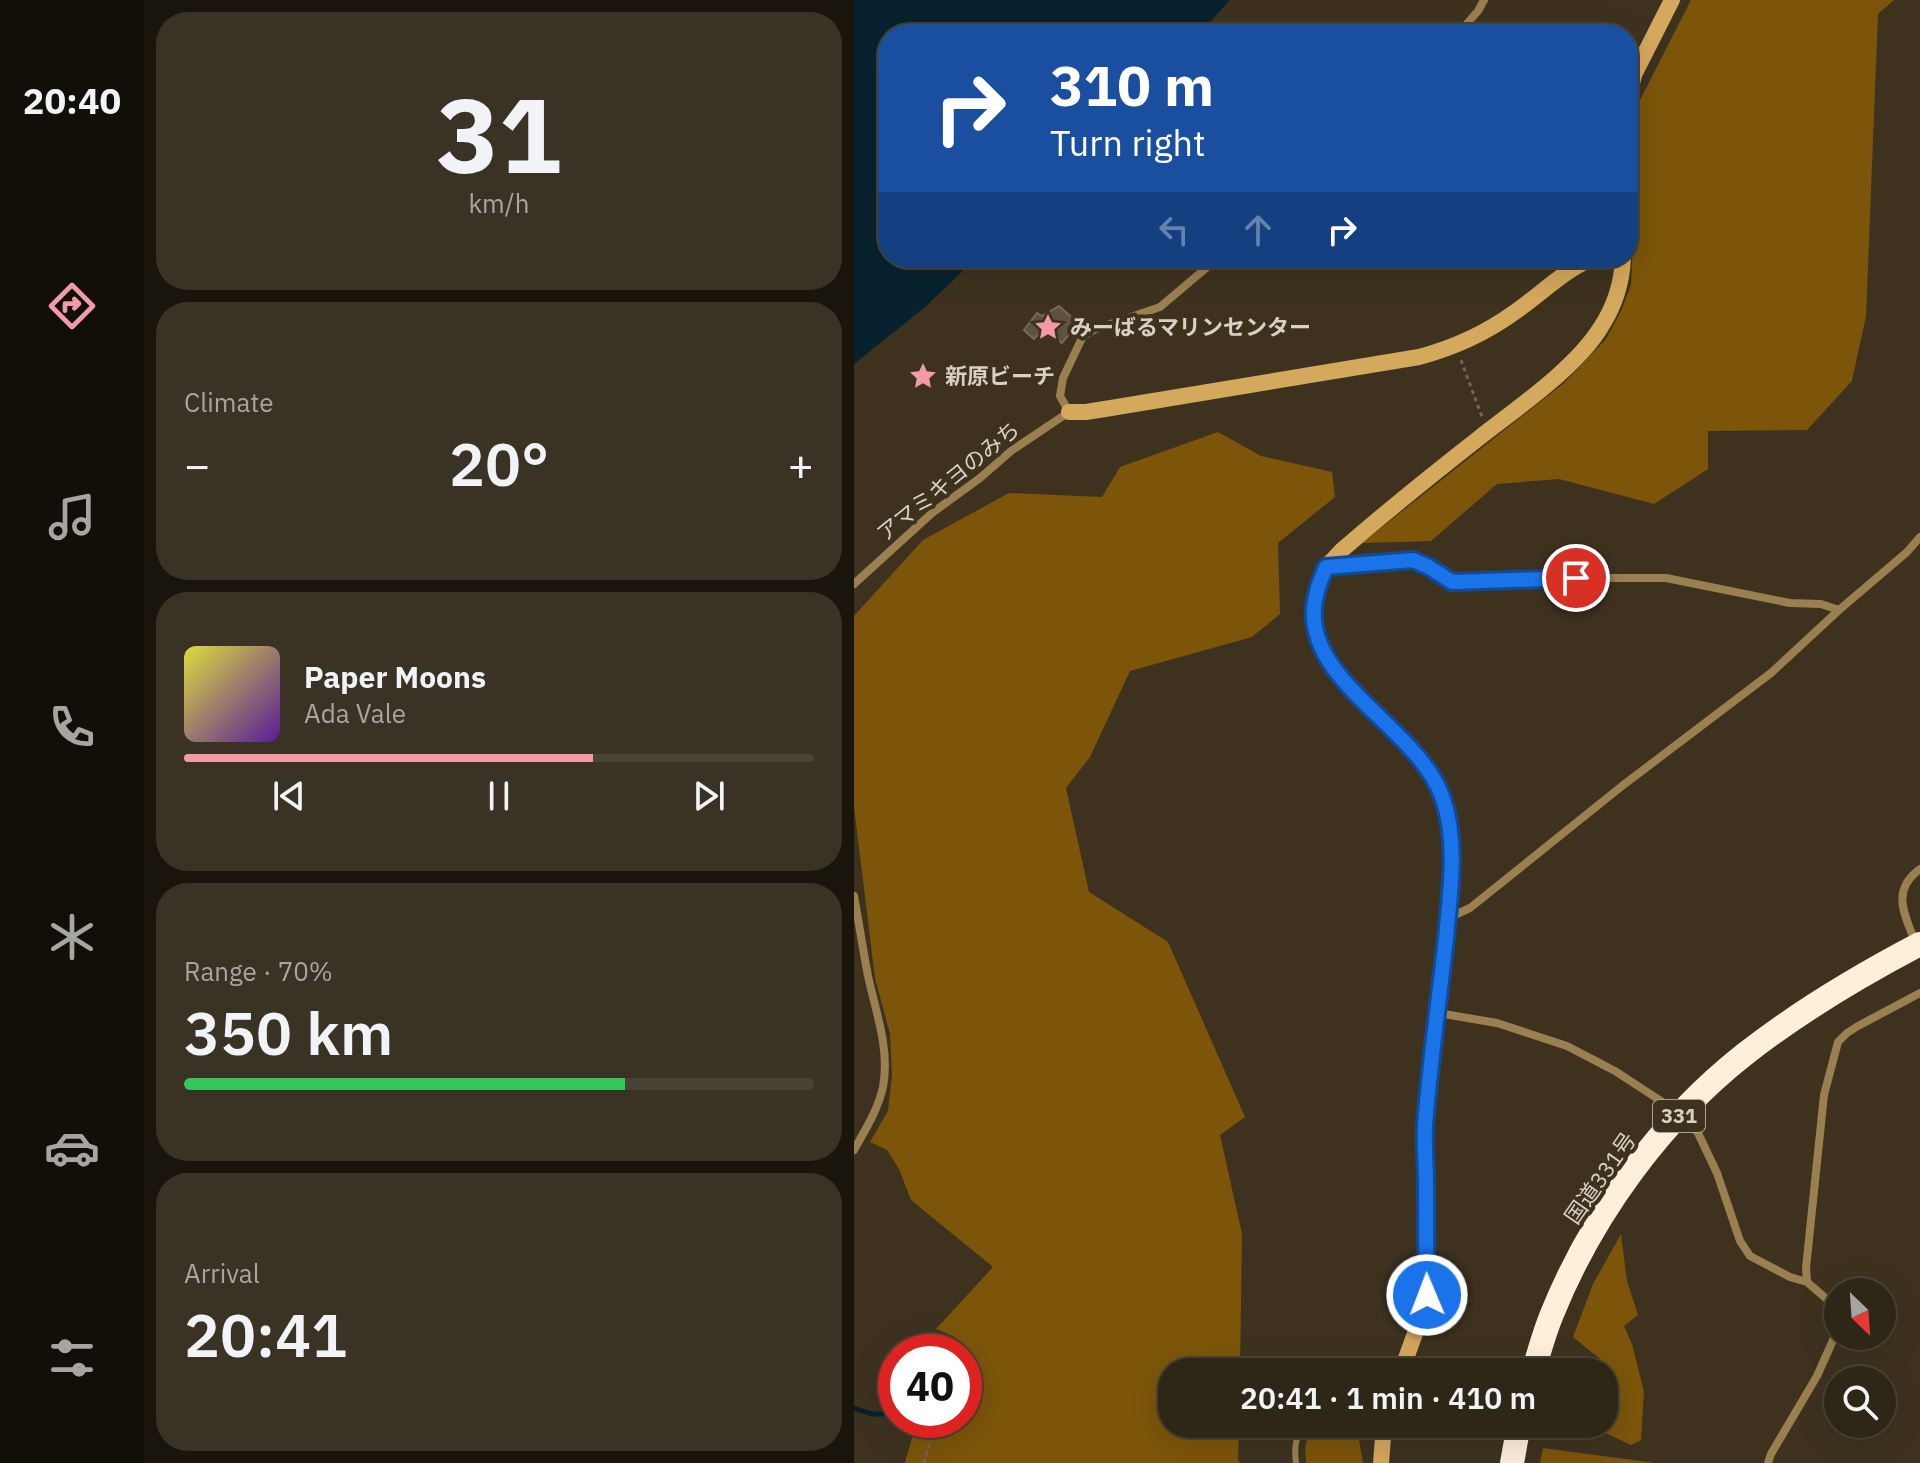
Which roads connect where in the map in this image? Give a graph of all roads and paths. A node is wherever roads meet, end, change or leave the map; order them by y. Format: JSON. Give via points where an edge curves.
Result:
{"nodes":[{"id":1,"x":1484,"y":0,"type":"edge"},
{"id":2,"x":1672,"y":0,"type":"edge"},
{"id":3,"x":1467,"y":24,"type":"edge"},
{"id":4,"x":1638,"y":67,"type":"edge"},
{"id":5,"x":1206,"y":268,"type":"edge"},
{"id":6,"x":1576,"y":268,"type":"edge"},
{"id":7,"x":1622,"y":268,"type":"edge"},
{"id":8,"x":1455,"y":345,"type":"junction"},
{"id":9,"x":1069,"y":412,"type":"junction"},
{"id":10,"x":1483,"y":421,"type":"dead end"},
{"id":11,"x":1920,"y":537,"type":"edge"},
{"id":12,"x":1326,"y":567,"type":"junction"},
{"id":13,"x":854,"y":584,"type":"edge"},
{"id":14,"x":1839,"y":610,"type":"junction"},
{"id":15,"x":1920,"y":869,"type":"edge"},
{"id":16,"x":854,"y":896,"type":"edge"},
{"id":17,"x":1448,"y":918,"type":"junction"},
{"id":18,"x":1919,"y":947,"type":"edge"},
{"id":19,"x":1920,"y":993,"type":"edge"},
{"id":20,"x":1437,"y":1013,"type":"junction"},
{"id":21,"x":1681,"y":1114,"type":"junction"},
{"id":22,"x":854,"y":1150,"type":"edge"},
{"id":23,"x":1807,"y":1282,"type":"junction"},
{"id":24,"x":1406,"y":1358,"type":"edge"},
{"id":25,"x":1538,"y":1358,"type":"edge"},
{"id":26,"x":931,"y":1438,"type":"edge"},
{"id":27,"x":1296,"y":1438,"type":"edge"},
{"id":28,"x":1383,"y":1438,"type":"edge"},
{"id":29,"x":1516,"y":1438,"type":"edge"},
{"id":30,"x":924,"y":1463,"type":"edge"},
{"id":31,"x":1296,"y":1463,"type":"edge"},
{"id":32,"x":1381,"y":1463,"type":"edge"},
{"id":33,"x":1512,"y":1463,"type":"edge"},
{"id":34,"x":1768,"y":1463,"type":"edge"}],
"edges":[{"from":1,"to":3,"type":"street"},
{"from":2,"to":4,"type":"street"},
{"from":5,"to":9,"type":"street","via":[[1160,307],[1083,336],[1063,378],[1060,396]]},
{"from":6,"to":8,"type":"street","via":[[1512,314]]},
{"from":7,"to":12,"type":"street","via":[[1611,306],[1580,353]]},
{"from":8,"to":9,"type":"street","via":[[1419,357]]},
{"from":8,"to":10,"type":"path"},
{"from":9,"to":13,"type":"street","name":"アマミキヨのみち","via":[[932,513]]},
{"from":11,"to":14,"type":"street"},
{"from":12,"to":14,"type":"street","via":[[1413,560],[1452,582],[1666,578]]},
{"from":12,"to":17,"type":"street","via":[[1316,590],[1314,618],[1327,659],[1416,753],[1442,795],[1451,833]]},
{"from":14,"to":17,"type":"street","via":[[1771,673],[1470,908]]},
{"from":15,"to":18,"type":"street","via":[[1901,891]]},
{"from":16,"to":22,"type":"street","via":[[881,1025],[884,1073],[878,1104]]},
{"from":17,"to":20,"type":"street"},
{"from":18,"to":21,"type":"highway","name":"国道331号","number":"331","via":[[1854,979],[1777,1030]]},
{"from":19,"to":23,"type":"street","via":[[1838,1042],[1824,1095]]},
{"from":20,"to":21,"type":"street","via":[[1497,1023],[1567,1046]]},
{"from":20,"to":24,"type":"street","via":[[1425,1128],[1427,1295]]},
{"from":21,"to":23,"type":"street","via":[[1698,1133],[1750,1256]]},
{"from":21,"to":25,"type":"highway","name":"国道331号","number":"331","via":[[1627,1177],[1584,1246]]},
{"from":23,"to":34,"type":"street","via":[[1835,1310],[1838,1329]]},
{"from":26,"to":30,"type":"path"},
{"from":27,"to":31,"type":"lane"},
{"from":28,"to":32,"type":"street"},
{"from":29,"to":33,"type":"highway"}]}
